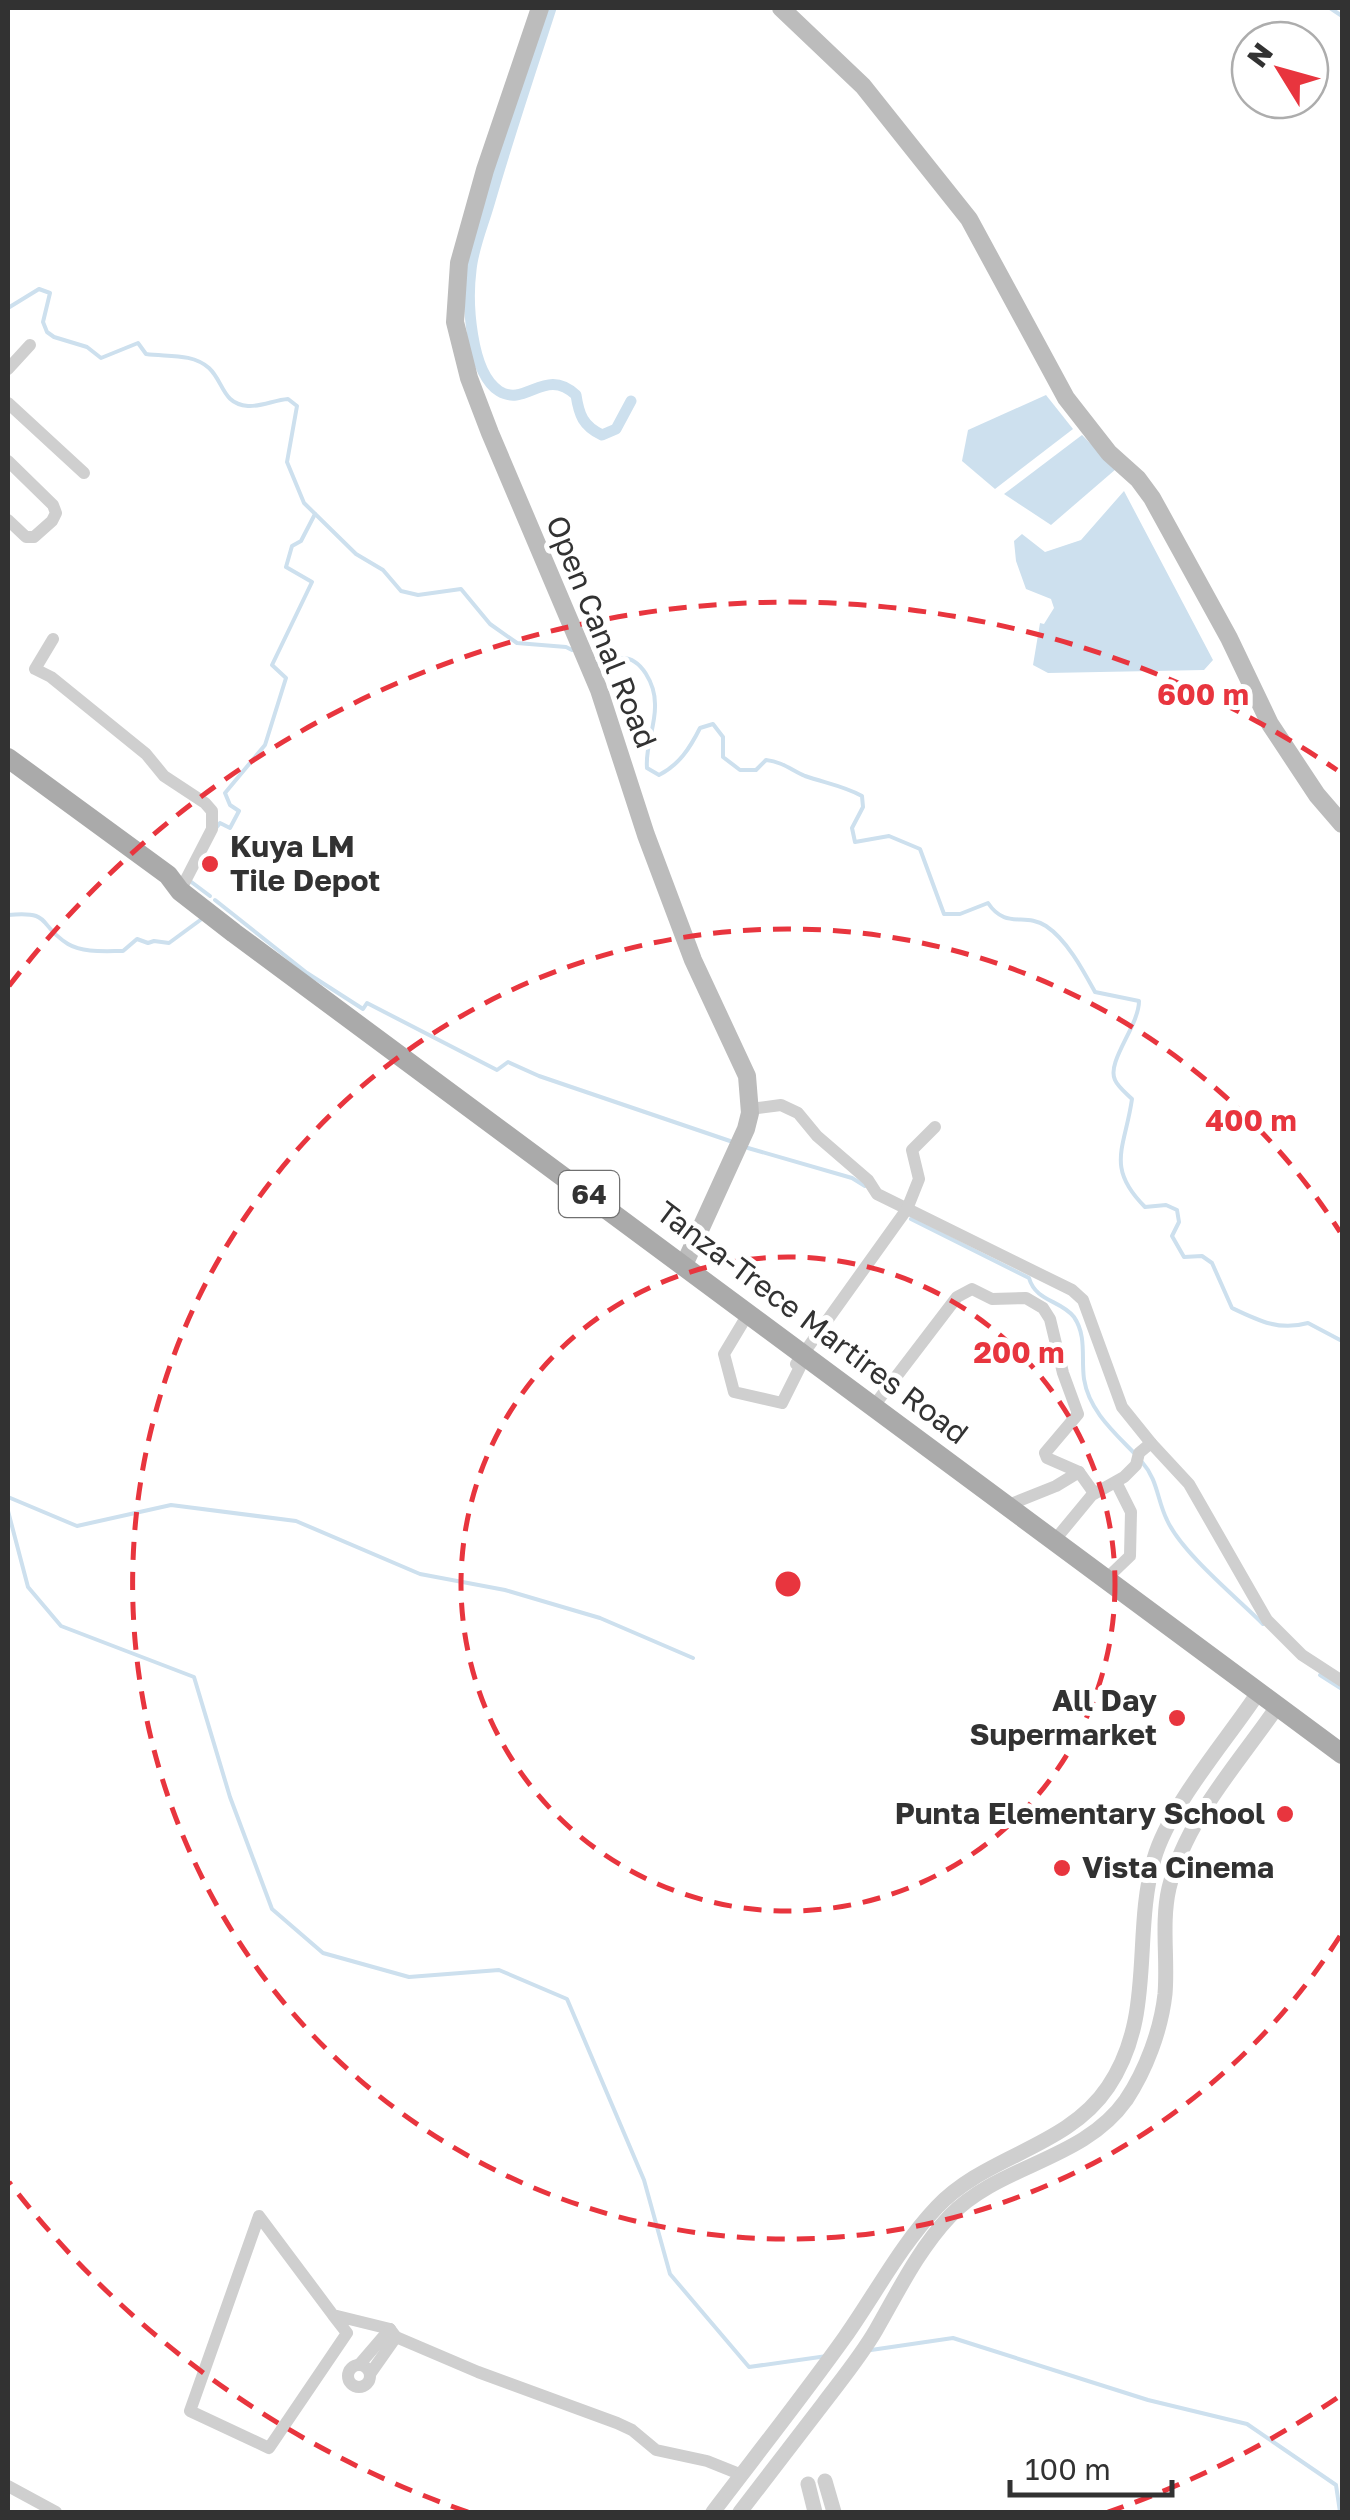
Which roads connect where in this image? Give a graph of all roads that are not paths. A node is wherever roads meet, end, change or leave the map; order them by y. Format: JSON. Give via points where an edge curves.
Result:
{"nodes":[{"id":1,"x":540,"y":8,"type":"edge"},
{"id":2,"x":781,"y":8,"type":"edge"},
{"id":3,"x":30,"y":345,"type":"dead end"},
{"id":4,"x":8,"y":369,"type":"edge"},
{"id":5,"x":8,"y":403,"type":"edge"},
{"id":6,"x":8,"y":461,"type":"edge"},
{"id":7,"x":84,"y":473,"type":"dead end"},
{"id":8,"x":8,"y":520,"type":"edge"},
{"id":9,"x":53,"y":639,"type":"dead end"},
{"id":10,"x":8,"y":758,"type":"edge"},
{"id":11,"x":1342,"y":824,"type":"edge"},
{"id":12,"x":187,"y":896,"type":"junction"},
{"id":13,"x":750,"y":1109,"type":"junction"},
{"id":14,"x":935,"y":1128,"type":"dead end"},
{"id":15,"x":908,"y":1209,"type":"junction"},
{"id":16,"x":684,"y":1265,"type":"junction"},
{"id":17,"x":748,"y":1314,"type":"junction"},
{"id":18,"x":803,"y":1355,"type":"junction"},
{"id":19,"x":873,"y":1407,"type":"junction"},
{"id":20,"x":1151,"y":1444,"type":"junction"},
{"id":21,"x":1079,"y":1472,"type":"junction"},
{"id":22,"x":1116,"y":1482,"type":"junction"},
{"id":23,"x":1094,"y":1493,"type":"junction"},
{"id":24,"x":1006,"y":1506,"type":"junction"},
{"id":25,"x":1054,"y":1542,"type":"junction"},
{"id":26,"x":1106,"y":1580,"type":"junction"},
{"id":27,"x":1342,"y":1681,"type":"edge"},
{"id":28,"x":1258,"y":1693,"type":"junction"},
{"id":29,"x":1278,"y":1707,"type":"junction"},
{"id":30,"x":1342,"y":1754,"type":"edge"},
{"id":31,"x":1035,"y":2154,"type":"junction"},
{"id":32,"x":333,"y":2315,"type":"junction"},
{"id":33,"x":393,"y":2333,"type":"junction"},
{"id":34,"x":331,"y":2356,"type":"junction"},
{"id":35,"x":742,"y":2475,"type":"junction"},
{"id":36,"x":8,"y":2486,"type":"edge"},
{"id":37,"x":56,"y":2512,"type":"edge"},
{"id":38,"x":713,"y":2512,"type":"edge"},
{"id":39,"x":740,"y":2512,"type":"edge"},
{"id":40,"x":816,"y":2512,"type":"edge"},
{"id":41,"x":834,"y":2512,"type":"edge"}],
"edges":[{"from":1,"to":13,"type":"main road","name":"Open Canal Road","via":[[458,263],[455,322],[469,378],[599,690],[693,960],[747,1076]]},
{"from":2,"to":11,"type":"main road","via":[[863,86],[969,219],[1066,398],[1152,498],[1270,724]]},
{"from":3,"to":4,"type":"street"},
{"from":5,"to":7,"type":"street"},
{"from":6,"to":8,"type":"street","via":[[56,513],[34,537]]},
{"from":9,"to":12,"type":"street","via":[[35,668],[212,811],[212,829]]},
{"from":10,"to":12,"type":"main road","name":"Tanza-Trece Martires Road","number":"64","via":[[168,875]]},
{"from":12,"to":16,"type":"main road","name":"Tanza-Trece Martires Road","number":"64"},
{"from":13,"to":15,"type":"street","via":[[780,1105],[798,1114],[877,1194]]},
{"from":13,"to":16,"type":"main road"},
{"from":14,"to":15,"type":"street","via":[[912,1150],[920,1178]]},
{"from":15,"to":18,"type":"street"},
{"from":15,"to":20,"type":"street","via":[[1083,1300],[1122,1407]]},
{"from":16,"to":17,"type":"main road","name":"Tanza-Trece Martires Road","number":"64"},
{"from":17,"to":18,"type":"main road","name":"Tanza-Trece Martires Road","number":"64"},
{"from":17,"to":18,"type":"street","via":[[724,1354],[734,1392],[782,1403]]},
{"from":18,"to":19,"type":"main road","name":"Tanza-Trece Martires Road","number":"64"},
{"from":19,"to":21,"type":"street","via":[[957,1297],[972,1290],[992,1299],[1026,1298],[1050,1319],[1078,1414],[1045,1453]]},
{"from":19,"to":24,"type":"main road","name":"Tanza-Trece Martires Road","number":"64"},
{"from":20,"to":22,"type":"street"},
{"from":20,"to":27,"type":"street","via":[[1190,1484],[1268,1620]]},
{"from":21,"to":23,"type":"street"},
{"from":21,"to":24,"type":"street"},
{"from":22,"to":23,"type":"street"},
{"from":22,"to":26,"type":"street","via":[[1130,1512],[1130,1556]]},
{"from":23,"to":25,"type":"street"},
{"from":24,"to":25,"type":"main road","name":"Tanza-Trece Martires Road","number":"64"},
{"from":25,"to":26,"type":"main road","name":"Tanza-Trece Martires Road","number":"64"},
{"from":26,"to":28,"type":"main road","name":"Tanza-Trece Martires Road","number":"64"},
{"from":28,"to":29,"type":"main road","name":"Tanza-Trece Martires Road","number":"64"},
{"from":28,"to":31,"type":"street","via":[[1155,1854],[1144,1913],[1142,1993],[1122,2064],[1089,2110]]},
{"from":29,"to":30,"type":"main road","name":"Tanza-Trece Martires Road","number":"64"},
{"from":29,"to":31,"type":"street","via":[[1208,1804],[1177,1862],[1165,1915],[1165,1994],[1140,2076],[1104,2124],[1075,2145]]},
{"from":31,"to":35,"type":"street","via":[[974,2175],[936,2207]]},
{"from":31,"to":39,"type":"street","via":[[949,2218],[849,2369]]},
{"from":32,"to":33,"type":"street"},
{"from":32,"to":34,"type":"street","via":[[347,2333]]},
{"from":32,"to":34,"type":"street","via":[[259,2216],[190,2411],[269,2448]]},
{"from":33,"to":34,"type":"street","via":[[360,2370]]},
{"from":33,"to":35,"type":"street","via":[[617,2423],[656,2450]]},
{"from":35,"to":38,"type":"street"},
{"from":36,"to":37,"type":"street"},
{"from":40,"to":41,"type":"street","via":[[817,2483]]}]}
